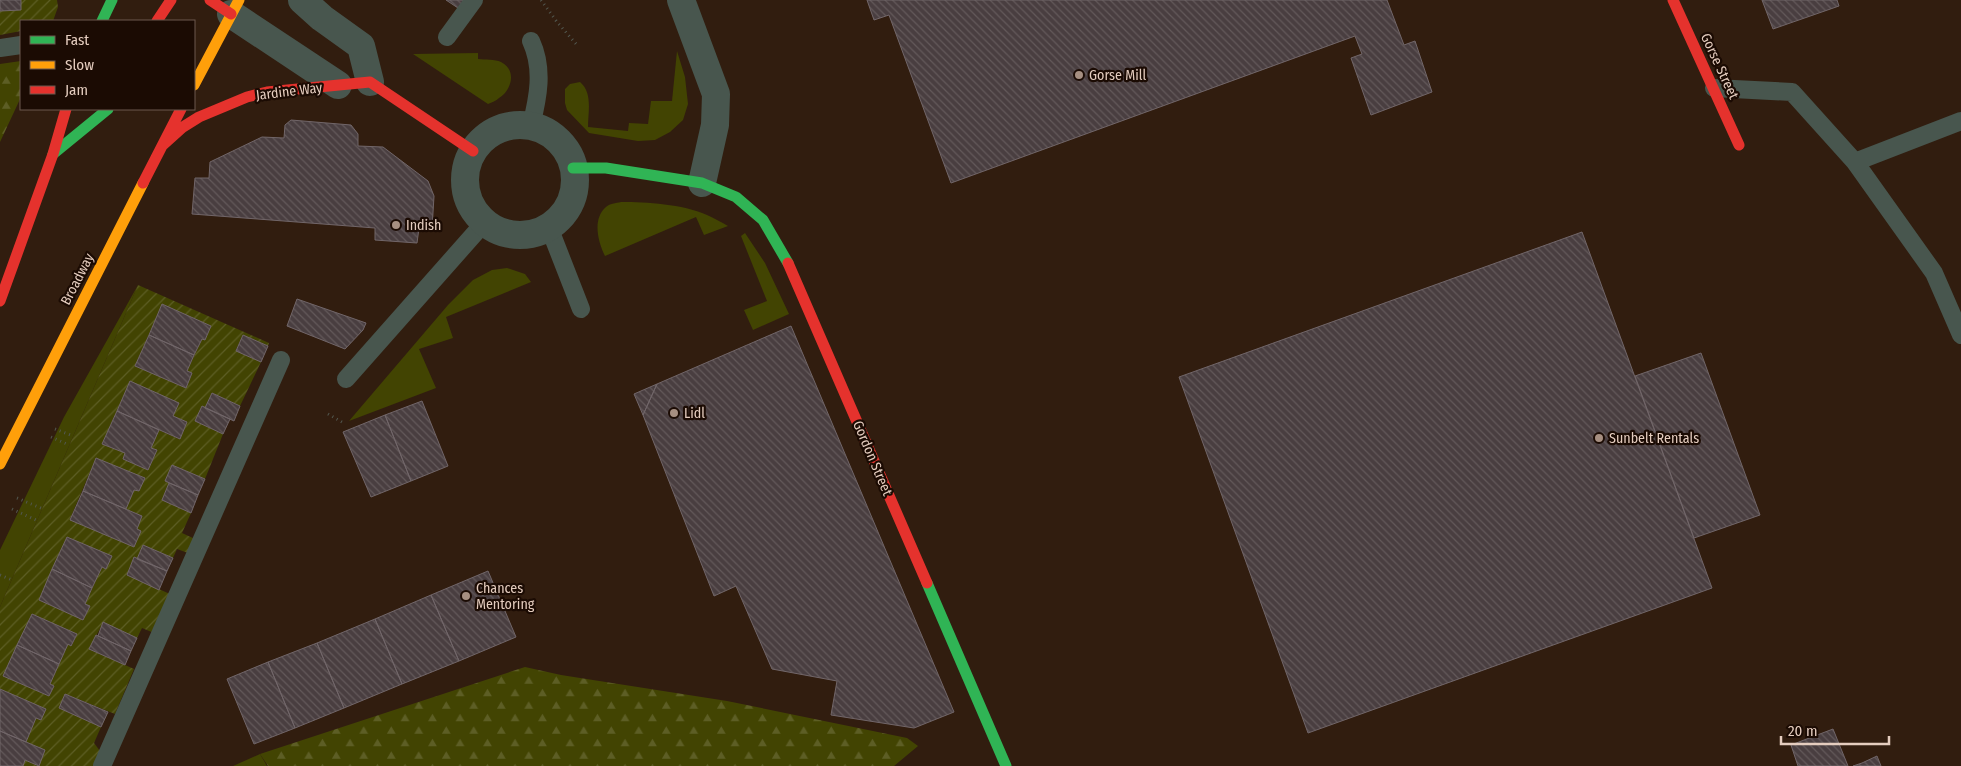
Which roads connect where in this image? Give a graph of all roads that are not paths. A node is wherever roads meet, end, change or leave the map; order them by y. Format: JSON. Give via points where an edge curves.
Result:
{"nodes":[{"id":1,"x":112,"y":0,"type":"edge"},
{"id":2,"x":171,"y":0,"type":"edge"},
{"id":3,"x":302,"y":0,"type":"edge"},
{"id":4,"x":474,"y":0,"type":"edge"},
{"id":5,"x":681,"y":0,"type":"edge"},
{"id":6,"x":1673,"y":0,"type":"edge"},
{"id":7,"x":226,"y":5,"type":"edge"},
{"id":8,"x":102,"y":20,"type":"edge"},
{"id":9,"x":159,"y":20,"type":"edge"},
{"id":10,"x":447,"y":37,"type":"dead end"},
{"id":11,"x":531,"y":41,"type":"dead end"},
{"id":12,"x":20,"y":45,"type":"edge"},
{"id":13,"x":0,"y":48,"type":"edge"},
{"id":14,"x":195,"y":82,"type":"edge"},
{"id":15,"x":370,"y":82,"type":"junction"},
{"id":16,"x":338,"y":85,"type":"junction"},
{"id":17,"x":1714,"y":88,"type":"junction"},
{"id":18,"x":66,"y":110,"type":"edge"},
{"id":19,"x":107,"y":110,"type":"edge"},
{"id":20,"x":180,"y":110,"type":"edge"},
{"id":21,"x":1961,"y":121,"type":"edge"},
{"id":22,"x":531,"y":126,"type":"junction"},
{"id":23,"x":163,"y":144,"type":"junction"},
{"id":24,"x":1739,"y":145,"type":"dead end"},
{"id":25,"x":473,"y":151,"type":"junction"},
{"id":26,"x":53,"y":154,"type":"junction"},
{"id":27,"x":1855,"y":162,"type":"junction"},
{"id":28,"x":573,"y":168,"type":"junction"},
{"id":29,"x":702,"y":183,"type":"junction"},
{"id":30,"x":484,"y":223,"type":"junction"},
{"id":31,"x":549,"y":227,"type":"junction"},
{"id":32,"x":0,"y":301,"type":"edge"},
{"id":33,"x":581,"y":308,"type":"dead end"},
{"id":34,"x":1961,"y":335,"type":"edge"},
{"id":35,"x":281,"y":360,"type":"dead end"},
{"id":36,"x":346,"y":379,"type":"dead end"},
{"id":37,"x":0,"y":464,"type":"edge"},
{"id":38,"x":102,"y":766,"type":"edge"},
{"id":39,"x":1006,"y":766,"type":"edge"}],
"edges":[{"from":1,"to":8,"type":"main road"},
{"from":2,"to":9,"type":"main road"},
{"from":3,"to":15,"type":"street","via":[[361,46]]},
{"from":4,"to":10,"type":"lane"},
{"from":5,"to":29,"type":"street","via":[[716,94],[715,125]]},
{"from":6,"to":17,"type":"main road","name":"Gorse Street"},
{"from":7,"to":14,"type":"main road"},
{"from":7,"to":16,"type":"street","name":"Jardine Way"},
{"from":11,"to":22,"type":"lane","via":[[539,68],[537,104]]},
{"from":12,"to":13,"type":"lane"},
{"from":15,"to":16,"type":"main road","name":"Jardine Way"},
{"from":15,"to":25,"type":"main road"},
{"from":16,"to":23,"type":"main road","name":"Jardine Way","via":[[251,95],[188,122]]},
{"from":17,"to":24,"type":"main road","name":"Gorse Street"},
{"from":17,"to":27,"type":"lane","via":[[1792,92]]},
{"from":18,"to":26,"type":"main road"},
{"from":19,"to":26,"type":"main road"},
{"from":20,"to":23,"type":"main road","name":"Broadway"},
{"from":21,"to":27,"type":"lane"},
{"from":22,"to":25,"type":"street","via":[[499,129]]},
{"from":22,"to":28,"type":"street","via":[[558,141],[568,153]]},
{"from":23,"to":37,"type":"main road","name":"Broadway"},
{"from":25,"to":30,"type":"street","via":[[464,177],[466,192],[476,215]]},
{"from":26,"to":32,"type":"main road"},
{"from":27,"to":34,"type":"lane","via":[[1934,273]]},
{"from":28,"to":29,"type":"main road","name":"Gordon Street","via":[[606,168]]},
{"from":28,"to":31,"type":"street","via":[[575,182],[570,201],[560,218]]},
{"from":29,"to":39,"type":"main road","name":"Gordon Street","via":[[736,197],[764,220],[788,262]]},
{"from":30,"to":31,"type":"street","via":[[506,234],[521,235],[535,234]]},
{"from":30,"to":36,"type":"lane"},
{"from":31,"to":33,"type":"lane"},
{"from":35,"to":38,"type":"lane"}]}
